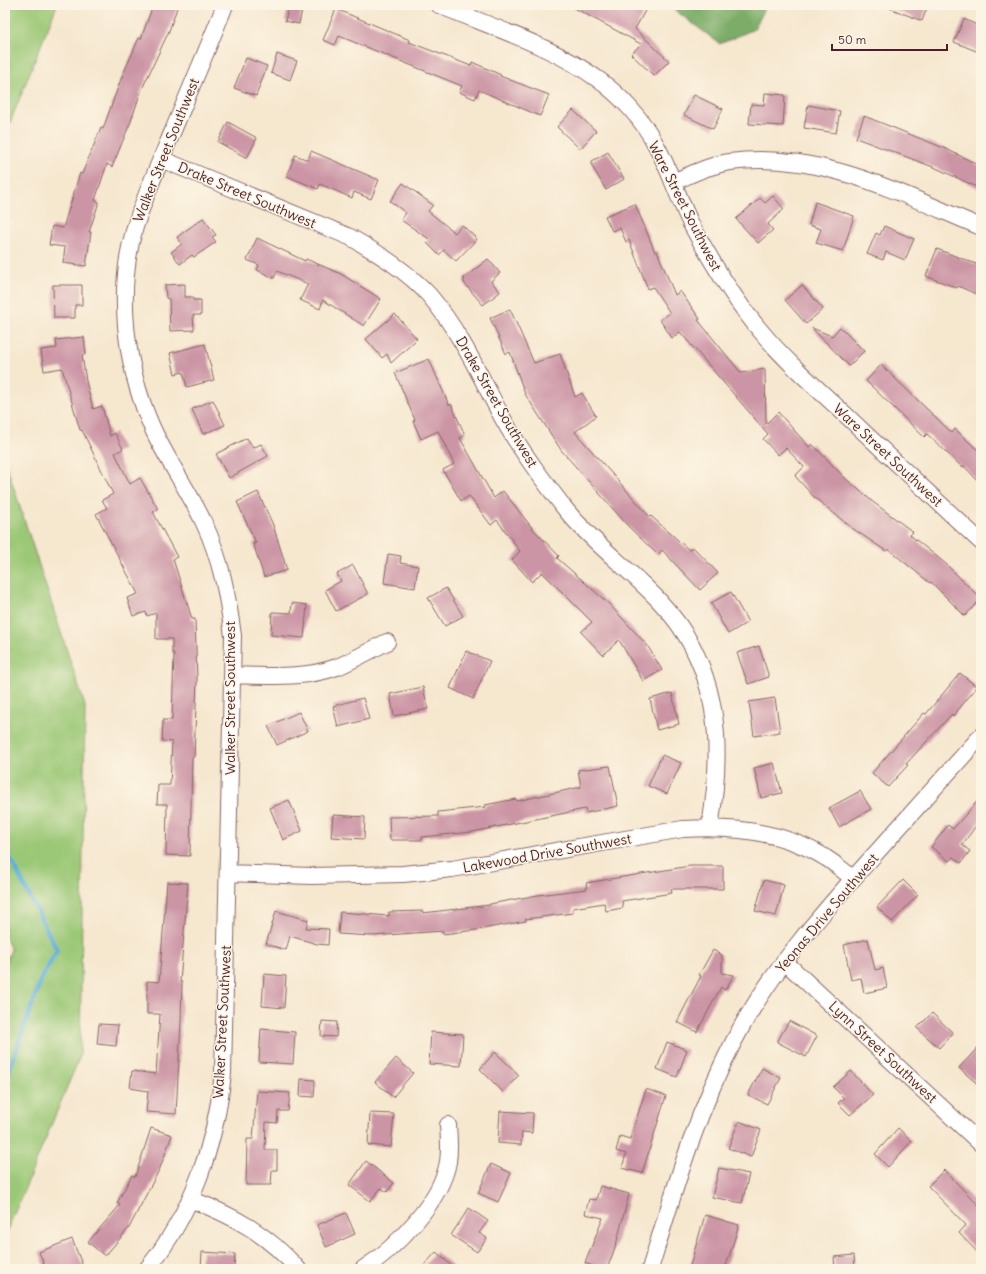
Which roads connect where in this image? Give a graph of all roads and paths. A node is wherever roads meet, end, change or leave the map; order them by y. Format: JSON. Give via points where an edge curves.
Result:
{"nodes":[{"id":1,"x":225,"y":5,"type":"edge"},
{"id":2,"x":439,"y":5,"type":"edge"},
{"id":3,"x":161,"y":159,"type":"junction"},
{"id":4,"x":673,"y":182,"type":"junction"},
{"id":5,"x":981,"y":227,"type":"edge"},
{"id":6,"x":981,"y":542,"type":"edge"},
{"id":7,"x":387,"y":642,"type":"dead end"},
{"id":8,"x":233,"y":675,"type":"junction"},
{"id":9,"x":981,"y":736,"type":"edge"},
{"id":10,"x":710,"y":827,"type":"junction"},
{"id":11,"x":228,"y":873,"type":"junction"},
{"id":12,"x":853,"y":878,"type":"junction"},
{"id":13,"x":784,"y":961,"type":"junction"},
{"id":14,"x":448,"y":1125,"type":"dead end"},
{"id":15,"x":981,"y":1144,"type":"edge"},
{"id":16,"x":190,"y":1199,"type":"junction"},
{"id":17,"x":147,"y":1269,"type":"edge"},
{"id":18,"x":298,"y":1269,"type":"edge"},
{"id":19,"x":363,"y":1269,"type":"edge"},
{"id":20,"x":650,"y":1269,"type":"edge"}],
"edges":[{"from":1,"to":3,"type":"street","name":"Walker Street Southwest"},
{"from":2,"to":4,"type":"street","name":"Ware Street Southwest","via":[[555,54],[600,80],[639,119],[656,144]]},
{"from":3,"to":8,"type":"street","name":"Walker Street Southwest","via":[[135,228],[128,261],[126,326],[139,393],[151,426],[203,521],[220,563],[233,636]]},
{"from":3,"to":10,"type":"street","name":"Drake Street Southwest","via":[[350,238],[405,273],[445,315],[468,349],[502,417],[541,478],[598,544],[661,602],[678,622],[692,646],[712,703],[717,734],[718,764]]},
{"from":4,"to":5,"type":"street","via":[[729,162],[756,160],[824,167],[852,174]]},
{"from":4,"to":6,"type":"street","name":"Ware Street Southwest","via":[[690,222],[714,266],[759,329],[789,362]]},
{"from":7,"to":8,"type":"street","via":[[337,667],[312,673],[286,676]]},
{"from":8,"to":11,"type":"street","name":"Walker Street Southwest"},
{"from":9,"to":12,"type":"street","name":"Yeonas Drive Southwest"},
{"from":10,"to":11,"type":"street","name":"Lakewood Drive Southwest","via":[[683,829],[452,869],[403,874],[311,876]]},
{"from":10,"to":12,"type":"street","name":"Lakewood Drive Southwest","via":[[760,833],[801,845],[826,858]]},
{"from":11,"to":16,"type":"street","name":"Walker Street Southwest","via":[[223,1073],[212,1137]]},
{"from":12,"to":13,"type":"street","name":"Yeonas Drive Southwest"},
{"from":13,"to":15,"type":"street","name":"Lynn Street Southwest"},
{"from":13,"to":20,"type":"street","name":"Yeonas Drive Southwest","via":[[735,1040],[713,1083],[691,1137]]},
{"from":14,"to":19,"type":"street","via":[[448,1163],[442,1181],[431,1200],[392,1246]]},
{"from":16,"to":17,"type":"street","name":"Walker Street Southwest","via":[[172,1234]]},
{"from":16,"to":18,"type":"street","via":[[242,1222],[265,1237]]}]}
